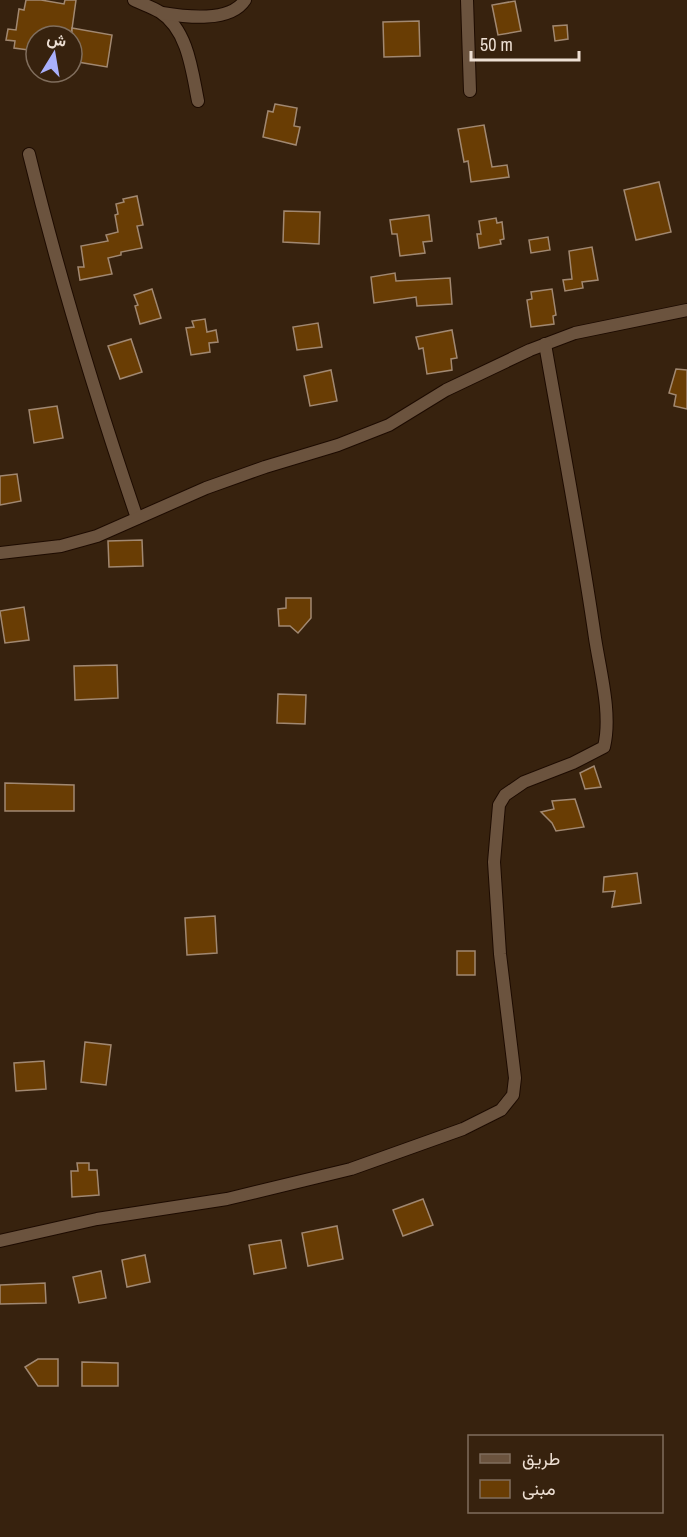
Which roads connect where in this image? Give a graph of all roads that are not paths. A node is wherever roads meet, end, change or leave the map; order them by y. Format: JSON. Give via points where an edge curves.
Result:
{"nodes":[{"id":1,"x":134,"y":0,"type":"edge"},
{"id":2,"x":245,"y":0,"type":"edge"},
{"id":3,"x":467,"y":0,"type":"edge"},
{"id":4,"x":161,"y":13,"type":"junction"},
{"id":5,"x":470,"y":91,"type":"dead end"},
{"id":6,"x":198,"y":101,"type":"dead end"},
{"id":7,"x":29,"y":154,"type":"dead end"},
{"id":8,"x":687,"y":310,"type":"edge"},
{"id":9,"x":545,"y":344,"type":"junction"},
{"id":10,"x":137,"y":518,"type":"junction"},
{"id":11,"x":0,"y":554,"type":"edge"},
{"id":12,"x":0,"y":1241,"type":"edge"}],
"edges":[{"from":1,"to":4,"type":"street"},
{"from":2,"to":4,"type":"street","via":[[240,8],[218,15],[190,18]]},
{"from":3,"to":5,"type":"street"},
{"from":4,"to":6,"type":"street","via":[[177,28],[185,47]]},
{"from":7,"to":10,"type":"street","via":[[50,239]]},
{"from":8,"to":9,"type":"street","via":[[575,333]]},
{"from":9,"to":10,"type":"street","via":[[446,390],[389,424],[206,488]]},
{"from":9,"to":12,"type":"street","via":[[585,573],[607,736],[604,747],[524,782],[499,805],[494,862],[513,1095],[501,1110],[463,1129],[351,1169],[227,1199],[97,1219]]},
{"from":10,"to":11,"type":"street","via":[[97,536],[61,546]]}]}
